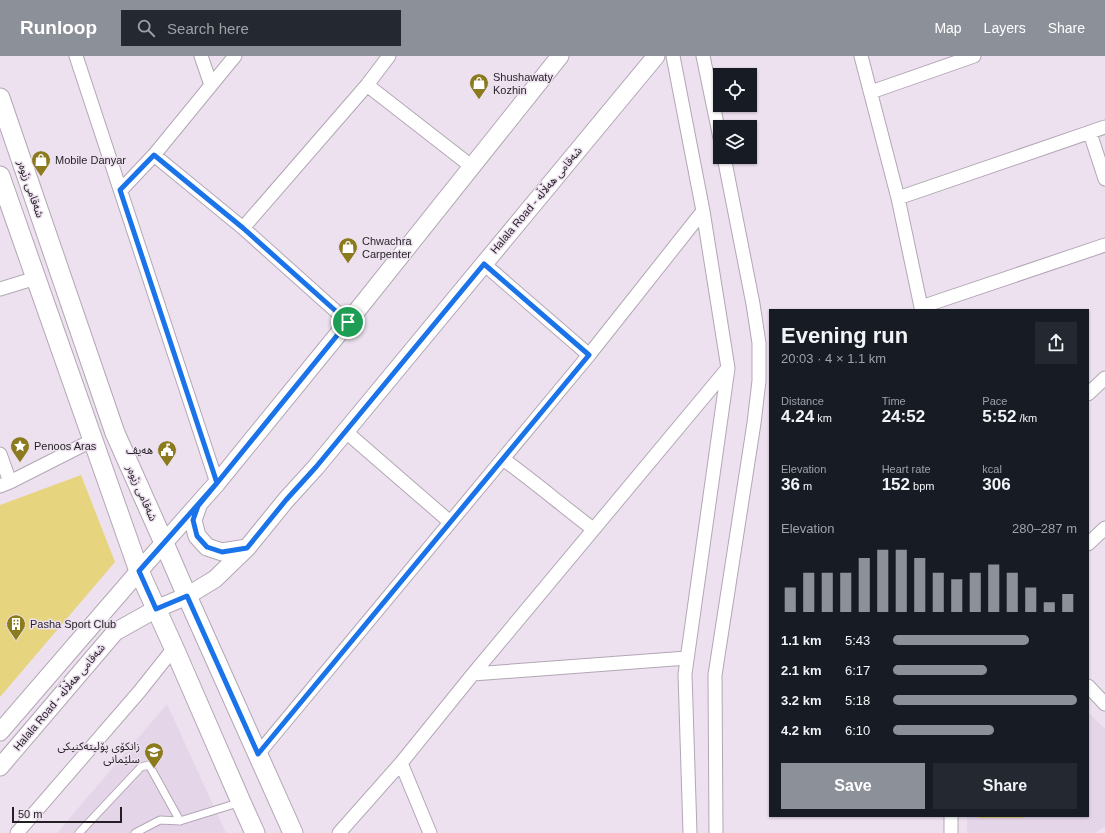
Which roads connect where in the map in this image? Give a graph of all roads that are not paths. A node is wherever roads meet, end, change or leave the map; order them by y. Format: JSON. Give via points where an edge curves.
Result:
{"nodes":[{"id":1,"x":76,"y":56,"type":"edge"},
{"id":2,"x":201,"y":56,"type":"edge"},
{"id":3,"x":235,"y":56,"type":"edge"},
{"id":4,"x":389,"y":56,"type":"edge"},
{"id":5,"x":560,"y":56,"type":"edge"},
{"id":6,"x":656,"y":56,"type":"edge"},
{"id":7,"x":673,"y":56,"type":"edge"},
{"id":8,"x":704,"y":56,"type":"edge"},
{"id":9,"x":861,"y":56,"type":"edge"},
{"id":10,"x":974,"y":56,"type":"edge"},
{"id":11,"x":367,"y":84,"type":"junction"},
{"id":12,"x":211,"y":85,"type":"junction"},
{"id":13,"x":870,"y":92,"type":"junction"},
{"id":14,"x":0,"y":98,"type":"edge"},
{"id":15,"x":716,"y":120,"type":"edge"},
{"id":16,"x":1105,"y":127,"type":"edge"},
{"id":17,"x":1090,"y":133,"type":"junction"},
{"id":18,"x":154,"y":155,"type":"junction"},
{"id":19,"x":725,"y":164,"type":"edge"},
{"id":20,"x":471,"y":166,"type":"junction"},
{"id":21,"x":0,"y":176,"type":"edge"},
{"id":22,"x":1105,"y":178,"type":"edge"},
{"id":23,"x":120,"y":190,"type":"junction"},
{"id":24,"x":898,"y":198,"type":"junction"},
{"id":25,"x":703,"y":211,"type":"junction"},
{"id":26,"x":243,"y":228,"type":"junction"},
{"id":27,"x":1105,"y":245,"type":"edge"},
{"id":28,"x":484,"y":264,"type":"junction"},
{"id":29,"x":36,"y":278,"type":"junction"},
{"id":30,"x":0,"y":289,"type":"edge"},
{"id":31,"x":921,"y":308,"type":"edge"},
{"id":32,"x":348,"y":322,"type":"junction"},
{"id":33,"x":589,"y":355,"type":"junction"},
{"id":34,"x":728,"y":368,"type":"junction"},
{"id":35,"x":1105,"y":378,"type":"edge"},
{"id":36,"x":1089,"y":393,"type":"edge"},
{"id":37,"x":345,"y":431,"type":"junction"},
{"id":38,"x":93,"y":440,"type":"junction"},
{"id":39,"x":0,"y":454,"type":"edge"},
{"id":40,"x":503,"y":459,"type":"junction"},
{"id":41,"x":217,"y":483,"type":"junction"},
{"id":42,"x":5,"y":484,"type":"edge"},
{"id":43,"x":198,"y":506,"type":"junction"},
{"id":44,"x":450,"y":522,"type":"junction"},
{"id":45,"x":593,"y":529,"type":"junction"},
{"id":46,"x":1104,"y":530,"type":"edge"},
{"id":47,"x":164,"y":543,"type":"junction"},
{"id":48,"x":1089,"y":543,"type":"edge"},
{"id":49,"x":247,"y":548,"type":"junction"},
{"id":50,"x":139,"y":571,"type":"junction"},
{"id":51,"x":187,"y":596,"type":"junction"},
{"id":52,"x":156,"y":609,"type":"junction"},
{"id":53,"x":174,"y":648,"type":"junction"},
{"id":54,"x":688,"y":658,"type":"junction"},
{"id":55,"x":473,"y":674,"type":"junction"},
{"id":56,"x":1089,"y":687,"type":"edge"},
{"id":57,"x":1105,"y":704,"type":"edge"},
{"id":58,"x":0,"y":732,"type":"edge"},
{"id":59,"x":258,"y":754,"type":"junction"},
{"id":60,"x":401,"y":763,"type":"junction"},
{"id":61,"x":0,"y":767,"type":"edge"},
{"id":62,"x":241,"y":802,"type":"junction"},
{"id":63,"x":951,"y":817,"type":"edge"},
{"id":64,"x":180,"y":821,"type":"junction"},
{"id":65,"x":17,"y":833,"type":"edge"},
{"id":66,"x":79,"y":833,"type":"edge"},
{"id":67,"x":135,"y":833,"type":"edge"},
{"id":68,"x":255,"y":833,"type":"edge"},
{"id":69,"x":293,"y":833,"type":"edge"},
{"id":70,"x":339,"y":833,"type":"edge"},
{"id":71,"x":430,"y":833,"type":"edge"},
{"id":72,"x":690,"y":833,"type":"edge"},
{"id":73,"x":716,"y":833,"type":"edge"},
{"id":74,"x":951,"y":833,"type":"edge"}],
"edges":[{"from":1,"to":23,"type":"street"},
{"from":2,"to":12,"type":"street"},
{"from":3,"to":12,"type":"street"},
{"from":4,"to":11,"type":"street"},
{"from":5,"to":20,"type":"street","name":"Halala Road - شەقامی هەڵاڵە"},
{"from":6,"to":28,"type":"street","name":"Halala Road - شەقامی هەڵاڵە"},
{"from":7,"to":25,"type":"street"},
{"from":8,"to":15,"type":"street"},
{"from":9,"to":13,"type":"street"},
{"from":10,"to":13,"type":"street"},
{"from":11,"to":20,"type":"street"},
{"from":11,"to":26,"type":"street"},
{"from":12,"to":18,"type":"street"},
{"from":13,"to":24,"type":"street"},
{"from":14,"to":47,"type":"main road","name":"شەقامی زێوەر","via":[[116,433]]},
{"from":16,"to":17,"type":"street"},
{"from":17,"to":22,"type":"street"},
{"from":17,"to":24,"type":"street"},
{"from":18,"to":23,"type":"street"},
{"from":18,"to":26,"type":"street"},
{"from":19,"to":73,"type":"street","via":[[753,304],[759,343],[759,381],[715,675]]},
{"from":20,"to":32,"type":"street","name":"Halala Road - شەقامی هەڵاڵە"},
{"from":21,"to":29,"type":"main road"},
{"from":23,"to":41,"type":"street"},
{"from":24,"to":31,"type":"street"},
{"from":25,"to":33,"type":"street"},
{"from":25,"to":34,"type":"street"},
{"from":26,"to":32,"type":"street"},
{"from":27,"to":31,"type":"street"},
{"from":28,"to":33,"type":"street"},
{"from":28,"to":37,"type":"street","name":"Halala Road - شەقامی هەڵاڵە"},
{"from":29,"to":30,"type":"street"},
{"from":29,"to":38,"type":"main road"},
{"from":32,"to":41,"type":"street","name":"Halala Road - شەقامی هەڵاڵە"},
{"from":33,"to":40,"type":"street"},
{"from":34,"to":45,"type":"street"},
{"from":34,"to":54,"type":"street"},
{"from":35,"to":36,"type":"street"},
{"from":37,"to":44,"type":"street"},
{"from":37,"to":49,"type":"street","name":"Halala Road - شەقامی هەڵاڵە"},
{"from":38,"to":42,"type":"street"},
{"from":38,"to":50,"type":"main road"},
{"from":39,"to":42,"type":"street"},
{"from":40,"to":44,"type":"street"},
{"from":40,"to":45,"type":"street"},
{"from":41,"to":43,"type":"street","name":"Halala Road - شەقامی هەڵاڵە"},
{"from":43,"to":47,"type":"street","name":"Halala Road - شەقامی هەڵاڵە"},
{"from":43,"to":49,"type":"street","via":[[193,520],[197,536],[207,547],[222,552]]},
{"from":44,"to":59,"type":"street"},
{"from":45,"to":55,"type":"street"},
{"from":46,"to":48,"type":"street"},
{"from":47,"to":50,"type":"street","name":"Halala Road - شەقامی هەڵاڵە"},
{"from":47,"to":51,"type":"main road","name":"شەقامی زێوەر"},
{"from":49,"to":51,"type":"street","name":"Halala Road - شەقامی هەڵاڵە","via":[[215,579]]},
{"from":50,"to":52,"type":"main road"},
{"from":50,"to":58,"type":"street","name":"Halala Road - شەقامی هەڵاڵە"},
{"from":51,"to":52,"type":"street","name":"Halala Road - شەقامی هەڵاڵە"},
{"from":51,"to":59,"type":"main road","name":"شەقامی زێوەر"},
{"from":52,"to":53,"type":"main road"},
{"from":52,"to":61,"type":"street","name":"Halala Road - شەقامی هەڵاڵە","via":[[115,632]]},
{"from":53,"to":62,"type":"main road"},
{"from":53,"to":65,"type":"street"},
{"from":54,"to":55,"type":"street"},
{"from":54,"to":72,"type":"street","via":[[685,674]]},
{"from":55,"to":60,"type":"street"},
{"from":56,"to":57,"type":"street"},
{"from":59,"to":69,"type":"main road","name":"شەقامی زێوەر"},
{"from":60,"to":70,"type":"street"},
{"from":60,"to":71,"type":"street"},
{"from":62,"to":64,"type":"lane"},
{"from":62,"to":68,"type":"main road"},
{"from":63,"to":74,"type":"street"},
{"from":64,"to":66,"type":"lane","via":[[149,765],[141,767]]},
{"from":64,"to":67,"type":"lane","via":[[160,820]]}]}
